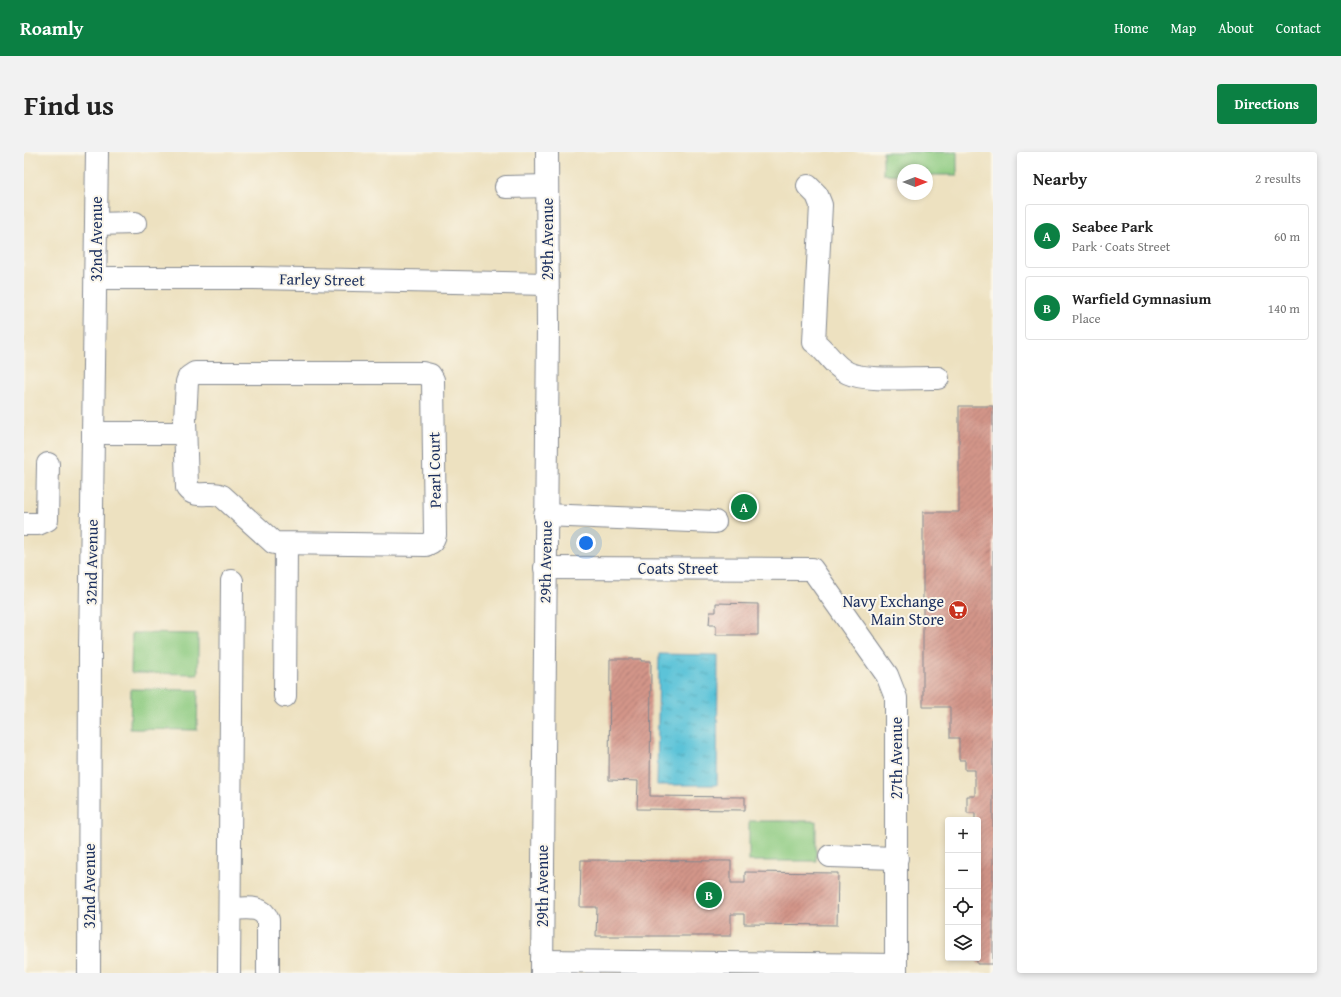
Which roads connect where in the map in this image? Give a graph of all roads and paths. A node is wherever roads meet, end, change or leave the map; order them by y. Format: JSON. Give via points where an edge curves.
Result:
{"nodes":[{"id":1,"x":97,"y":152,"type":"edge"},
{"id":2,"x":547,"y":152,"type":"edge"},
{"id":3,"x":547,"y":186,"type":"junction"},
{"id":4,"x":808,"y":186,"type":"dead end"},
{"id":5,"x":506,"y":187,"type":"dead end"},
{"id":6,"x":135,"y":223,"type":"dead end"},
{"id":7,"x":96,"y":224,"type":"junction"},
{"id":8,"x":96,"y":278,"type":"junction"},
{"id":9,"x":547,"y":284,"type":"junction"},
{"id":10,"x":938,"y":378,"type":"dead end"},
{"id":11,"x":92,"y":433,"type":"junction"},
{"id":12,"x":185,"y":433,"type":"junction"},
{"id":13,"x":48,"y":464,"type":"dead end"},
{"id":14,"x":545,"y":516,"type":"junction"},
{"id":15,"x":715,"y":522,"type":"dead end"},
{"id":16,"x":24,"y":524,"type":"edge"},
{"id":17,"x":286,"y":544,"type":"junction"},
{"id":18,"x":544,"y":568,"type":"junction"},
{"id":19,"x":812,"y":569,"type":"joint"},
{"id":20,"x":232,"y":581,"type":"dead end"},
{"id":21,"x":286,"y":696,"type":"dead end"},
{"id":22,"x":830,"y":856,"type":"dead end"},
{"id":23,"x":897,"y":858,"type":"junction"},
{"id":24,"x":230,"y":909,"type":"junction"},
{"id":25,"x":542,"y":967,"type":"edge"},
{"id":26,"x":896,"y":969,"type":"edge"},
{"id":27,"x":89,"y":973,"type":"edge"},
{"id":28,"x":229,"y":973,"type":"edge"},
{"id":29,"x":268,"y":973,"type":"edge"}],
"edges":[{"from":1,"to":7,"type":"street","name":"32nd Avenue"},
{"from":2,"to":3,"type":"street","name":"29th Avenue"},
{"from":3,"to":5,"type":"street"},
{"from":3,"to":9,"type":"street","name":"29th Avenue"},
{"from":4,"to":10,"type":"street","via":[[817,195],[821,206],[814,342],[836,365],[849,374],[863,377]]},
{"from":6,"to":7,"type":"street"},
{"from":7,"to":8,"type":"street","name":"32nd Avenue"},
{"from":8,"to":9,"type":"street","name":"Farley Street","via":[[254,278]]},
{"from":8,"to":11,"type":"street","name":"32nd Avenue"},
{"from":9,"to":14,"type":"street","name":"29th Avenue"},
{"from":11,"to":12,"type":"street"},
{"from":11,"to":27,"type":"street","name":"32nd Avenue"},
{"from":12,"to":17,"type":"street","name":"Pearl Court","via":[[187,488],[191,493],[217,493],[267,538],[274,543]]},
{"from":12,"to":17,"type":"street","name":"Pearl Court","via":[[187,382],[195,373],[430,375],[433,380],[434,404],[435,535],[432,542],[426,545]]},
{"from":13,"to":16,"type":"street","via":[[47,520],[38,524]]},
{"from":14,"to":15,"type":"street"},
{"from":14,"to":18,"type":"street","name":"29th Avenue"},
{"from":17,"to":21,"type":"street"},
{"from":18,"to":19,"type":"street","name":"Coats Street"},
{"from":18,"to":25,"type":"street","name":"29th Avenue"},
{"from":19,"to":23,"type":"street","name":"27th Avenue","via":[[887,675],[896,698]]},
{"from":20,"to":24,"type":"street"},
{"from":22,"to":23,"type":"street"},
{"from":23,"to":26,"type":"street","name":"27th Avenue"},
{"from":24,"to":28,"type":"street"},
{"from":24,"to":29,"type":"street","via":[[259,909],[265,913],[268,920]]},
{"from":25,"to":26,"type":"street"}]}
